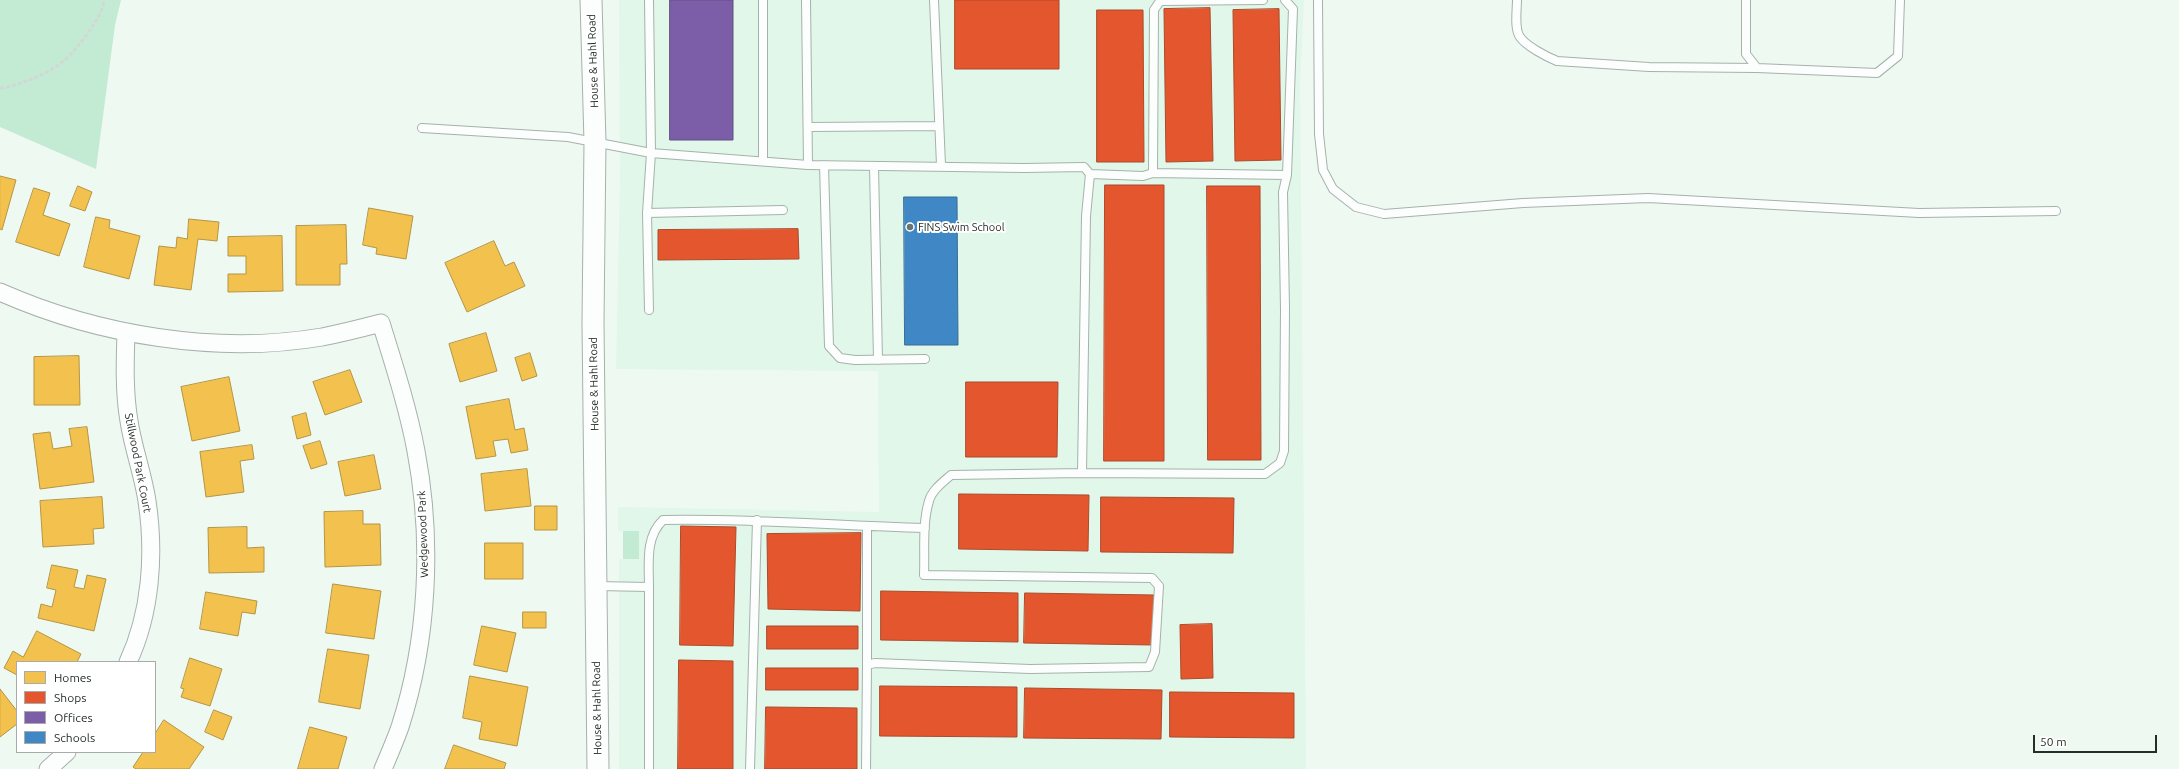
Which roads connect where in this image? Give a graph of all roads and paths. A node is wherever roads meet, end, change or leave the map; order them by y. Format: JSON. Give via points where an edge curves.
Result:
{"nodes":[{"id":1,"x":104,"y":0,"type":"edge"},
{"id":2,"x":591,"y":0,"type":"edge"},
{"id":3,"x":649,"y":0,"type":"edge"},
{"id":4,"x":763,"y":0,"type":"edge"},
{"id":5,"x":806,"y":0,"type":"edge"},
{"id":6,"x":934,"y":0,"type":"edge"},
{"id":7,"x":1262,"y":0,"type":"edge"},
{"id":8,"x":1285,"y":0,"type":"edge"},
{"id":9,"x":1318,"y":0,"type":"edge"},
{"id":10,"x":1517,"y":0,"type":"edge"},
{"id":11,"x":1746,"y":0,"type":"edge"},
{"id":12,"x":1900,"y":0,"type":"edge"},
{"id":13,"x":1757,"y":68,"type":"junction"},
{"id":14,"x":0,"y":88,"type":"edge"},
{"id":15,"x":939,"y":126,"type":"junction"},
{"id":16,"x":808,"y":127,"type":"junction"},
{"id":17,"x":422,"y":128,"type":"dead end"},
{"id":18,"x":595,"y":142,"type":"junction"},
{"id":19,"x":651,"y":153,"type":"junction"},
{"id":20,"x":763,"y":161,"type":"junction"},
{"id":21,"x":808,"y":164,"type":"junction"},
{"id":22,"x":824,"y":165,"type":"junction"},
{"id":23,"x":940,"y":165,"type":"junction"},
{"id":24,"x":874,"y":166,"type":"junction"},
{"id":25,"x":1153,"y":173,"type":"junction"},
{"id":26,"x":1090,"y":174,"type":"junction"},
{"id":27,"x":1288,"y":175,"type":"junction"},
{"id":28,"x":783,"y":210,"type":"dead end"},
{"id":29,"x":2056,"y":211,"type":"dead end"},
{"id":30,"x":647,"y":212,"type":"junction"},
{"id":31,"x":0,"y":292,"type":"edge"},
{"id":32,"x":649,"y":310,"type":"dead end"},
{"id":33,"x":126,"y":333,"type":"junction"},
{"id":34,"x":925,"y":359,"type":"dead end"},
{"id":35,"x":878,"y":360,"type":"junction"},
{"id":36,"x":1082,"y":473,"type":"junction"},
{"id":37,"x":757,"y":520,"type":"junction"},
{"id":38,"x":867,"y":527,"type":"junction"},
{"id":39,"x":925,"y":528,"type":"junction"},
{"id":40,"x":596,"y":586,"type":"junction"},
{"id":41,"x":649,"y":587,"type":"junction"},
{"id":42,"x":128,"y":661,"type":"edge"},
{"id":43,"x":866,"y":665,"type":"junction"},
{"id":44,"x":66,"y":753,"type":"edge"},
{"id":45,"x":48,"y":769,"type":"edge"},
{"id":46,"x":384,"y":769,"type":"edge"},
{"id":47,"x":598,"y":769,"type":"edge"},
{"id":48,"x":649,"y":769,"type":"edge"},
{"id":49,"x":750,"y":769,"type":"edge"},
{"id":50,"x":866,"y":769,"type":"edge"}],
"edges":[{"from":1,"to":14,"type":"path","via":[[92,28],[66,61],[37,77]]},
{"from":2,"to":18,"type":"street","name":"House & Hahl Road"},
{"from":3,"to":19,"type":"lane"},
{"from":4,"to":20,"type":"lane"},
{"from":5,"to":16,"type":"lane"},
{"from":6,"to":15,"type":"lane"},
{"from":7,"to":25,"type":"lane","via":[[1160,1],[1154,10]]},
{"from":8,"to":27,"type":"lane","via":[[1293,9]]},
{"from":9,"to":29,"type":"lane","via":[[1319,134],[1323,170],[1333,188],[1356,207],[1384,214],[1523,203],[1648,198],[1919,213]]},
{"from":10,"to":13,"type":"lane","via":[[1517,30],[1520,37],[1547,57],[1557,60],[1649,67]]},
{"from":11,"to":13,"type":"lane","via":[[1746,54]]},
{"from":12,"to":13,"type":"lane","via":[[1898,56],[1877,73]]},
{"from":15,"to":16,"type":"lane"},
{"from":15,"to":23,"type":"lane"},
{"from":16,"to":21,"type":"lane"},
{"from":17,"to":18,"type":"lane","via":[[568,137]]},
{"from":18,"to":19,"type":"lane"},
{"from":18,"to":40,"type":"street","name":"House & Hahl Road","via":[[593,322]]},
{"from":19,"to":20,"type":"lane"},
{"from":19,"to":30,"type":"lane"},
{"from":20,"to":21,"type":"lane"},
{"from":21,"to":22,"type":"lane"},
{"from":22,"to":24,"type":"lane"},
{"from":22,"to":35,"type":"lane","via":[[829,346],[840,358]]},
{"from":23,"to":24,"type":"lane"},
{"from":23,"to":26,"type":"lane","via":[[1084,167]]},
{"from":24,"to":35,"type":"lane"},
{"from":25,"to":26,"type":"lane","via":[[1143,176]]},
{"from":25,"to":27,"type":"lane"},
{"from":26,"to":36,"type":"lane","via":[[1086,216]]},
{"from":27,"to":36,"type":"lane","via":[[1283,192],[1284,451],[1280,462],[1265,474]]},
{"from":28,"to":30,"type":"lane"},
{"from":30,"to":32,"type":"lane"},
{"from":31,"to":33,"type":"street","via":[[69,318]]},
{"from":33,"to":42,"type":"street","name":"Stillwood Park Court","via":[[125,384],[129,421],[147,501],[151,540],[150,580],[144,615]]},
{"from":33,"to":46,"type":"street","name":"Wedgewood Park","via":[[190,341],[256,343],[322,337],[381,323],[402,390],[416,452],[424,505],[426,562],[422,617],[413,676],[400,727]]},
{"from":34,"to":35,"type":"lane"},
{"from":36,"to":39,"type":"lane","via":[[951,475],[940,484],[929,500]]},
{"from":37,"to":38,"type":"lane"},
{"from":37,"to":41,"type":"lane","via":[[663,520],[655,528],[649,549]]},
{"from":37,"to":49,"type":"lane"},
{"from":38,"to":39,"type":"lane"},
{"from":38,"to":43,"type":"lane"},
{"from":39,"to":43,"type":"lane","via":[[924,575],[1152,578],[1159,586],[1155,652],[1149,667],[1030,669],[875,663]]},
{"from":40,"to":41,"type":"lane"},
{"from":40,"to":47,"type":"street","name":"House & Hahl Road"},
{"from":41,"to":48,"type":"lane"},
{"from":43,"to":50,"type":"lane"},
{"from":44,"to":45,"type":"street"}]}
